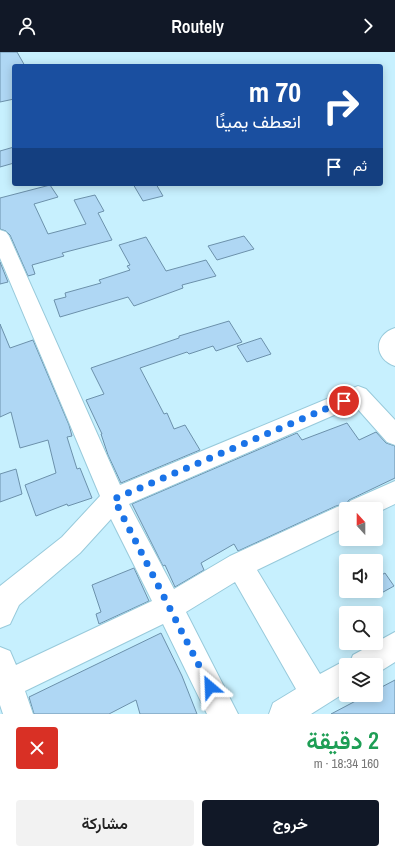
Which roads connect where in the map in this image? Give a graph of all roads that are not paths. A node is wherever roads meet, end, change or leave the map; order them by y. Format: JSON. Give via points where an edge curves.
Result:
{"nodes":[{"id":1,"x":0,"y":236,"type":"edge"},
{"id":2,"x":395,"y":336,"type":"edge"},
{"id":3,"x":395,"y":358,"type":"edge"},
{"id":4,"x":395,"y":435,"type":"edge"},
{"id":5,"x":395,"y":492,"type":"edge"},
{"id":6,"x":114,"y":499,"type":"junction"},
{"id":7,"x":374,"y":502,"type":"edge"},
{"id":8,"x":339,"y":518,"type":"edge"},
{"id":9,"x":239,"y":565,"type":"junction"},
{"id":10,"x":170,"y":607,"type":"junction"},
{"id":11,"x":0,"y":614,"type":"edge"},
{"id":12,"x":395,"y":646,"type":"edge"},
{"id":13,"x":375,"y":658,"type":"edge"},
{"id":14,"x":4,"y":673,"type":"edge"},
{"id":15,"x":339,"y":679,"type":"edge"},
{"id":16,"x":315,"y":693,"type":"junction"},
{"id":17,"x":18,"y":714,"type":"edge"},
{"id":18,"x":223,"y":714,"type":"edge"},
{"id":19,"x":284,"y":714,"type":"edge"}],
"edges":[{"from":1,"to":6,"type":"street"},
{"from":2,"to":3,"type":"street","via":[[389,341],[391,354]]},
{"from":4,"to":6,"type":"street","via":[[358,395]]},
{"from":5,"to":7,"type":"street"},
{"from":6,"to":10,"type":"street"},
{"from":6,"to":11,"type":"street","via":[[71,545],[9,596]]},
{"from":8,"to":9,"type":"street"},
{"from":9,"to":10,"type":"street"},
{"from":9,"to":16,"type":"street"},
{"from":10,"to":14,"type":"street"},
{"from":10,"to":18,"type":"street"},
{"from":12,"to":13,"type":"street"},
{"from":14,"to":17,"type":"street"},
{"from":15,"to":16,"type":"street"},
{"from":16,"to":19,"type":"street"}]}
